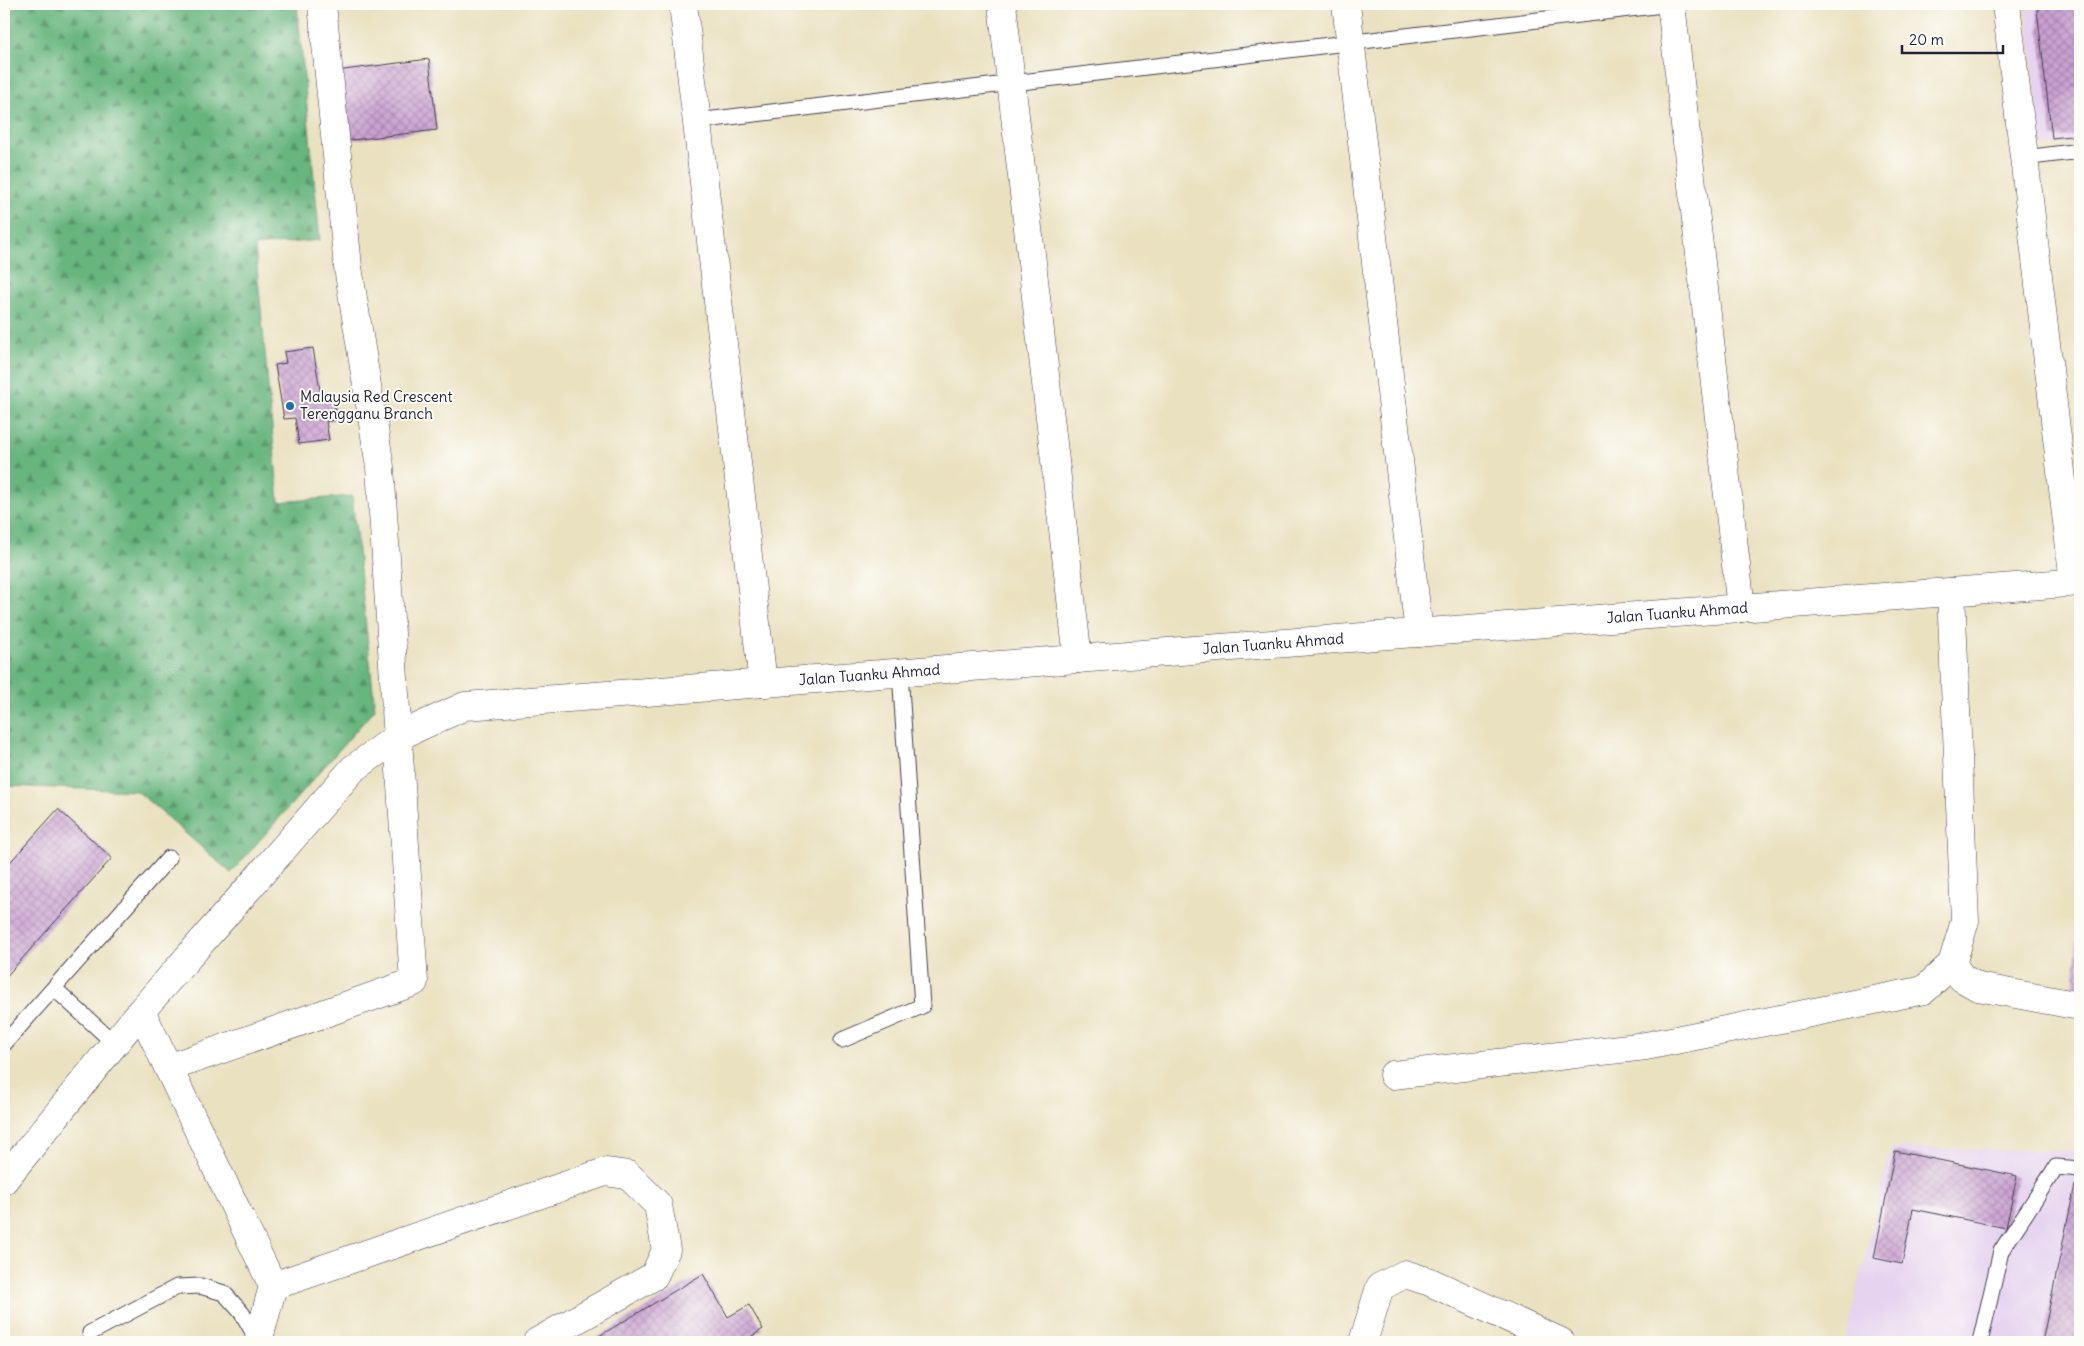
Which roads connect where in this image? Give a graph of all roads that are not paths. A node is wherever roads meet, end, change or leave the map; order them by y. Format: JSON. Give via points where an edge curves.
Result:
{"nodes":[{"id":1,"x":322,"y":4,"type":"edge"},
{"id":2,"x":683,"y":4,"type":"edge"},
{"id":3,"x":1002,"y":4,"type":"edge"},
{"id":4,"x":1346,"y":4,"type":"edge"},
{"id":5,"x":1671,"y":4,"type":"edge"},
{"id":6,"x":2006,"y":4,"type":"edge"},
{"id":7,"x":1350,"y":42,"type":"junction"},
{"id":8,"x":1011,"y":83,"type":"junction"},
{"id":9,"x":697,"y":122,"type":"junction"},
{"id":10,"x":2080,"y":151,"type":"edge"},
{"id":11,"x":2024,"y":158,"type":"junction"},
{"id":12,"x":2077,"y":582,"type":"edge"},
{"id":13,"x":1951,"y":592,"type":"junction"},
{"id":14,"x":1741,"y":608,"type":"junction"},
{"id":15,"x":1420,"y":632,"type":"junction"},
{"id":16,"x":1078,"y":659,"type":"junction"},
{"id":17,"x":900,"y":672,"type":"junction"},
{"id":18,"x":763,"y":683,"type":"junction"},
{"id":19,"x":399,"y":736,"type":"junction"},
{"id":20,"x":170,"y":858,"type":"dead end"},
{"id":21,"x":1952,"y":964,"type":"junction"},
{"id":22,"x":54,"y":988,"type":"junction"},
{"id":23,"x":2080,"y":1006,"type":"edge"},
{"id":24,"x":142,"y":1012,"type":"junction"},
{"id":25,"x":842,"y":1040,"type":"dead end"},
{"id":26,"x":4,"y":1044,"type":"edge"},
{"id":27,"x":115,"y":1044,"type":"junction"},
{"id":28,"x":168,"y":1068,"type":"junction"},
{"id":29,"x":1394,"y":1075,"type":"dead end"},
{"id":30,"x":2080,"y":1169,"type":"edge"},
{"id":31,"x":4,"y":1180,"type":"edge"},
{"id":32,"x":273,"y":1286,"type":"junction"},
{"id":33,"x":90,"y":1333,"type":"dead end"},
{"id":34,"x":258,"y":1342,"type":"edge"},
{"id":35,"x":537,"y":1342,"type":"edge"},
{"id":36,"x":1363,"y":1342,"type":"edge"},
{"id":37,"x":1561,"y":1342,"type":"edge"},
{"id":38,"x":1980,"y":1342,"type":"edge"}],
"edges":[{"from":1,"to":19,"type":"street","via":[[348,267],[380,467]]},
{"from":2,"to":9,"type":"street"},
{"from":3,"to":8,"type":"street"},
{"from":4,"to":7,"type":"street"},
{"from":5,"to":7,"type":"lane"},
{"from":5,"to":14,"type":"street"},
{"from":6,"to":11,"type":"street"},
{"from":7,"to":8,"type":"lane"},
{"from":7,"to":15,"type":"street"},
{"from":8,"to":9,"type":"lane"},
{"from":8,"to":16,"type":"street"},
{"from":9,"to":18,"type":"street"},
{"from":10,"to":11,"type":"lane"},
{"from":11,"to":12,"type":"street"},
{"from":12,"to":13,"type":"street","name":"Jalan Tuanku Ahmad"},
{"from":13,"to":14,"type":"street","name":"Jalan Tuanku Ahmad"},
{"from":13,"to":21,"type":"street","via":[[1965,921]]},
{"from":14,"to":15,"type":"street","name":"Jalan Tuanku Ahmad"},
{"from":15,"to":16,"type":"street","name":"Jalan Tuanku Ahmad"},
{"from":16,"to":17,"type":"street","name":"Jalan Tuanku Ahmad"},
{"from":17,"to":18,"type":"street","name":"Jalan Tuanku Ahmad"},
{"from":17,"to":25,"type":"lane","via":[[922,1006]]},
{"from":18,"to":19,"type":"street","name":"Jalan Tuanku Ahmad","via":[[465,706]]},
{"from":19,"to":24,"type":"street","via":[[353,769]]},
{"from":19,"to":28,"type":"street","via":[[414,982]]},
{"from":20,"to":22,"type":"lane"},
{"from":21,"to":23,"type":"street","via":[[1962,978],[1978,987]]},
{"from":21,"to":29,"type":"street","via":[[1924,990],[1898,996],[1646,1046]]},
{"from":22,"to":26,"type":"lane"},
{"from":22,"to":27,"type":"lane"},
{"from":24,"to":27,"type":"street"},
{"from":24,"to":28,"type":"street"},
{"from":27,"to":31,"type":"street"},
{"from":28,"to":32,"type":"street"},
{"from":30,"to":38,"type":"lane","via":[[2056,1166],[2001,1251]]},
{"from":32,"to":34,"type":"street"},
{"from":32,"to":35,"type":"street","via":[[605,1172],[628,1174],[658,1205],[666,1250],[654,1276]]},
{"from":33,"to":34,"type":"lane","via":[[177,1287],[200,1286],[224,1293],[242,1313]]},
{"from":36,"to":37,"type":"street","via":[[1380,1288],[1405,1274],[1430,1282]]}]}
